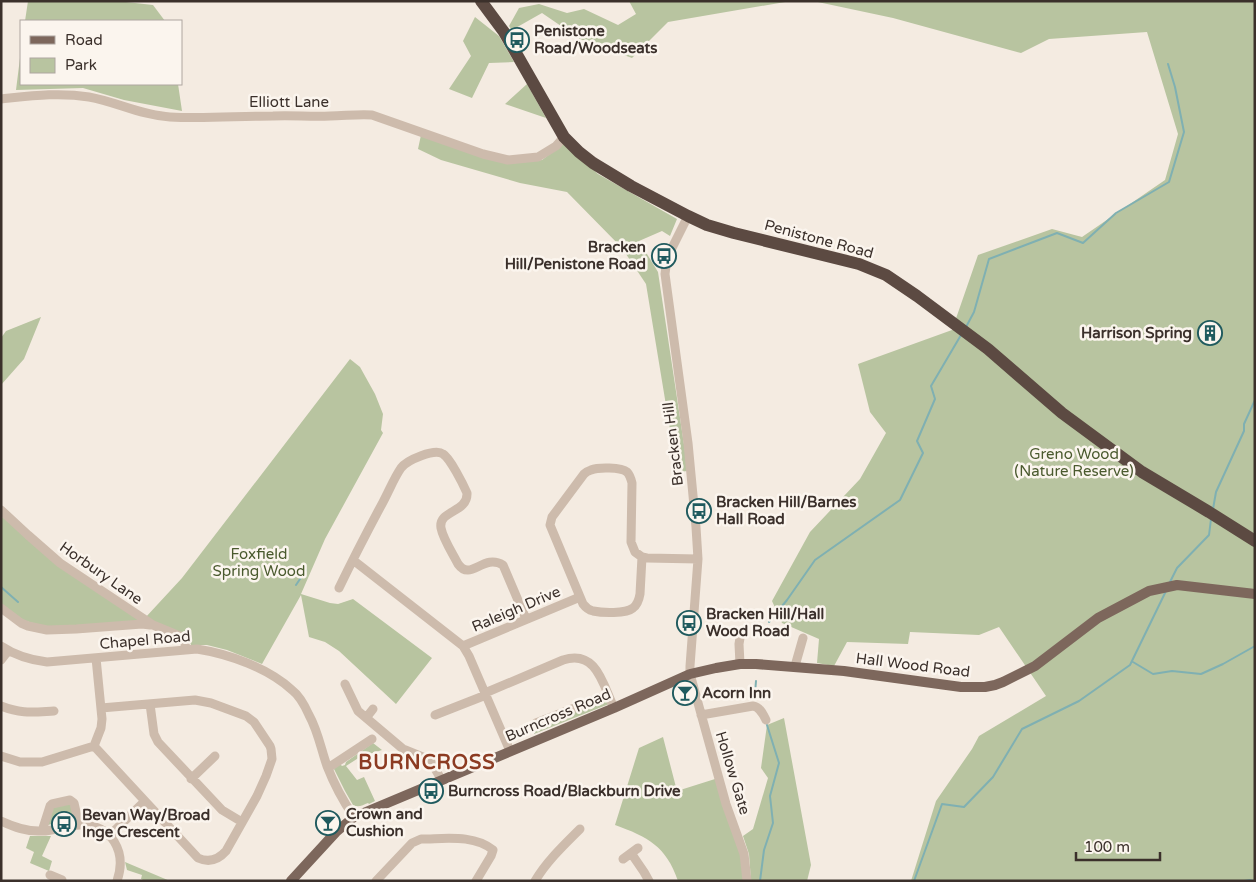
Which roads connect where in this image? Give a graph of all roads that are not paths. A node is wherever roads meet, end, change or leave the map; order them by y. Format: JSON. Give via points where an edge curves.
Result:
{"nodes":[{"id":1,"x":481,"y":1,"type":"edge"},
{"id":2,"x":1,"y":99,"type":"edge"},
{"id":3,"x":564,"y":137,"type":"junction"},
{"id":4,"x":688,"y":216,"type":"junction"},
{"id":5,"x":1,"y":510,"type":"edge"},
{"id":6,"x":1255,"y":541,"type":"edge"},
{"id":7,"x":642,"y":557,"type":"junction"},
{"id":8,"x":698,"y":559,"type":"junction"},
{"id":9,"x":353,"y":560,"type":"junction"},
{"id":10,"x":339,"y":588,"type":"dead end"},
{"id":11,"x":1255,"y":594,"type":"edge"},
{"id":12,"x":580,"y":597,"type":"junction"},
{"id":13,"x":1,"y":608,"type":"edge"},
{"id":14,"x":526,"y":619,"type":"junction"},
{"id":15,"x":153,"y":625,"type":"junction"},
{"id":16,"x":741,"y":632,"type":"dead end"},
{"id":17,"x":803,"y":638,"type":"dead end"},
{"id":18,"x":463,"y":646,"type":"junction"},
{"id":19,"x":5,"y":648,"type":"edge"},
{"id":20,"x":186,"y":650,"type":"junction"},
{"id":21,"x":96,"y":658,"type":"junction"},
{"id":22,"x":1,"y":660,"type":"edge"},
{"id":23,"x":740,"y":664,"type":"junction"},
{"id":24,"x":795,"y":666,"type":"junction"},
{"id":25,"x":690,"y":674,"type":"junction"},
{"id":26,"x":345,"y":684,"type":"dead end"},
{"id":27,"x":485,"y":694,"type":"junction"},
{"id":28,"x":608,"y":695,"type":"junction"},
{"id":29,"x":150,"y":704,"type":"junction"},
{"id":30,"x":1,"y":706,"type":"edge"},
{"id":31,"x":101,"y":708,"type":"junction"},
{"id":32,"x":614,"y":708,"type":"junction"},
{"id":33,"x":50,"y":709,"type":"dead end"},
{"id":34,"x":373,"y":709,"type":"dead end"},
{"id":35,"x":435,"y":715,"type":"dead end"},
{"id":36,"x":701,"y":715,"type":"junction"},
{"id":37,"x":366,"y":718,"type":"junction"},
{"id":38,"x":766,"y":720,"type":"dead end"},
{"id":39,"x":536,"y":723,"type":"dead end"},
{"id":40,"x":373,"y":740,"type":"dead end"},
{"id":41,"x":94,"y":746,"type":"junction"},
{"id":42,"x":510,"y":751,"type":"junction"},
{"id":43,"x":1,"y":756,"type":"edge"},
{"id":44,"x":215,"y":756,"type":"dead end"},
{"id":45,"x":328,"y":768,"type":"junction"},
{"id":46,"x":191,"y":779,"type":"junction"},
{"id":47,"x":442,"y":779,"type":"junction"},
{"id":48,"x":146,"y":801,"type":"junction"},
{"id":49,"x":354,"y":817,"type":"junction"},
{"id":50,"x":1,"y":821,"type":"edge"},
{"id":51,"x":242,"y":822,"type":"junction"},
{"id":52,"x":79,"y":824,"type":"junction"},
{"id":53,"x":580,"y":829,"type":"dead end"},
{"id":54,"x":42,"y":831,"type":"junction"},
{"id":55,"x":109,"y":836,"type":"junction"},
{"id":56,"x":623,"y":859,"type":"dead end"},
{"id":57,"x":118,"y":881,"type":"edge"},
{"id":58,"x":291,"y":881,"type":"edge"},
{"id":59,"x":376,"y":881,"type":"edge"},
{"id":60,"x":476,"y":881,"type":"edge"},
{"id":61,"x":535,"y":881,"type":"edge"},
{"id":62,"x":649,"y":881,"type":"edge"},
{"id":63,"x":747,"y":881,"type":"edge"}],
"edges":[{"from":1,"to":3,"type":"highway","name":"Penistone Road","via":[[504,32]]},
{"from":2,"to":3,"type":"street","name":"Elliott Lane","via":[[76,96],[143,113],[186,118],[372,115],[508,160],[538,157]]},
{"from":3,"to":4,"type":"highway","name":"Penistone Road","via":[[593,163]]},
{"from":4,"to":6,"type":"highway","name":"Penistone Road","via":[[707,225],[859,264],[886,275],[988,350],[1062,413],[1142,472]]},
{"from":4,"to":8,"type":"street","name":"Bracken Hill","via":[[667,258],[665,274],[688,443]]},
{"from":5,"to":15,"type":"street","name":"Horbury Lane","via":[[60,563]]},
{"from":7,"to":8,"type":"street"},
{"from":7,"to":12,"type":"street","via":[[639,600],[631,610],[593,611],[586,608]]},
{"from":7,"to":12,"type":"street","via":[[635,552],[631,542],[632,483],[629,474],[620,469],[587,471],[550,524]]},
{"from":8,"to":25,"type":"street","name":"Bracken Hill"},
{"from":9,"to":10,"type":"street"},
{"from":9,"to":14,"type":"street","via":[[401,468],[410,460],[440,452],[449,461],[467,493],[463,505],[444,518],[441,525],[458,564],[464,570],[491,562],[502,565]]},
{"from":9,"to":18,"type":"street"},
{"from":11,"to":24,"type":"main road","name":"Hall Wood Road","via":[[1176,585],[1149,591],[1098,618],[1035,666],[985,687],[962,688]]},
{"from":12,"to":14,"type":"street","name":"Raleigh Drive"},
{"from":13,"to":15,"type":"street","via":[[21,623],[47,630]]},
{"from":14,"to":18,"type":"street","name":"Raleigh Drive"},
{"from":15,"to":20,"type":"street","name":"Horbury Lane","via":[[182,637]]},
{"from":16,"to":23,"type":"street"},
{"from":17,"to":24,"type":"street"},
{"from":18,"to":27,"type":"street"},
{"from":19,"to":21,"type":"street","name":"Chapel Road","via":[[25,658],[47,662]]},
{"from":19,"to":22,"type":"street"},
{"from":20,"to":21,"type":"street","name":"Chapel Road"},
{"from":20,"to":45,"type":"street","name":"Chapel Road","via":[[210,651],[238,660],[268,673],[292,690],[304,704],[314,725]]},
{"from":21,"to":31,"type":"street"},
{"from":23,"to":24,"type":"main road","name":"Hall Wood Road"},
{"from":23,"to":25,"type":"main road","name":"Hall Wood Road"},
{"from":25,"to":32,"type":"main road","name":"Burncross Road"},
{"from":25,"to":36,"type":"street","name":"Hollow Gate"},
{"from":26,"to":37,"type":"street","via":[[355,707]]},
{"from":27,"to":28,"type":"street","via":[[571,657],[585,660],[596,668]]},
{"from":27,"to":35,"type":"street"},
{"from":27,"to":42,"type":"street"},
{"from":28,"to":32,"type":"street"},
{"from":28,"to":39,"type":"street"},
{"from":29,"to":31,"type":"street"},
{"from":29,"to":46,"type":"street","via":[[156,738]]},
{"from":29,"to":51,"type":"street","via":[[203,700],[252,719],[270,746],[272,759]]},
{"from":30,"to":33,"type":"street","via":[[19,712]]},
{"from":31,"to":41,"type":"street","via":[[101,728]]},
{"from":32,"to":42,"type":"main road","name":"Burncross Road"},
{"from":34,"to":37,"type":"street"},
{"from":36,"to":38,"type":"street","via":[[756,706]]},
{"from":36,"to":63,"type":"street","name":"Hollow Gate","via":[[744,854]]},
{"from":37,"to":47,"type":"street","via":[[403,748],[430,760]]},
{"from":40,"to":45,"type":"street"},
{"from":41,"to":43,"type":"street","via":[[42,762],[20,762]]},
{"from":41,"to":48,"type":"street"},
{"from":42,"to":47,"type":"main road","name":"Burncross Road"},
{"from":44,"to":46,"type":"street"},
{"from":45,"to":49,"type":"street","name":"Chapel Road"},
{"from":46,"to":51,"type":"street","via":[[222,810]]},
{"from":47,"to":49,"type":"main road","name":"Burncross Road"},
{"from":48,"to":51,"type":"street","via":[[193,854],[204,861],[223,856]]},
{"from":48,"to":55,"type":"street"},
{"from":49,"to":58,"type":"main road","name":"Burncross Road"},
{"from":50,"to":54,"type":"street","via":[[21,829]]},
{"from":52,"to":54,"type":"street"},
{"from":52,"to":54,"type":"street","via":[[74,803],[70,800],[50,806]]},
{"from":52,"to":55,"type":"street","via":[[94,826]]},
{"from":53,"to":61,"type":"street","via":[[552,857]]},
{"from":55,"to":57,"type":"street","via":[[121,857]]},
{"from":56,"to":62,"type":"street","via":[[634,851]]},
{"from":59,"to":60,"type":"street","via":[[416,840],[465,839],[493,850]]}]}
